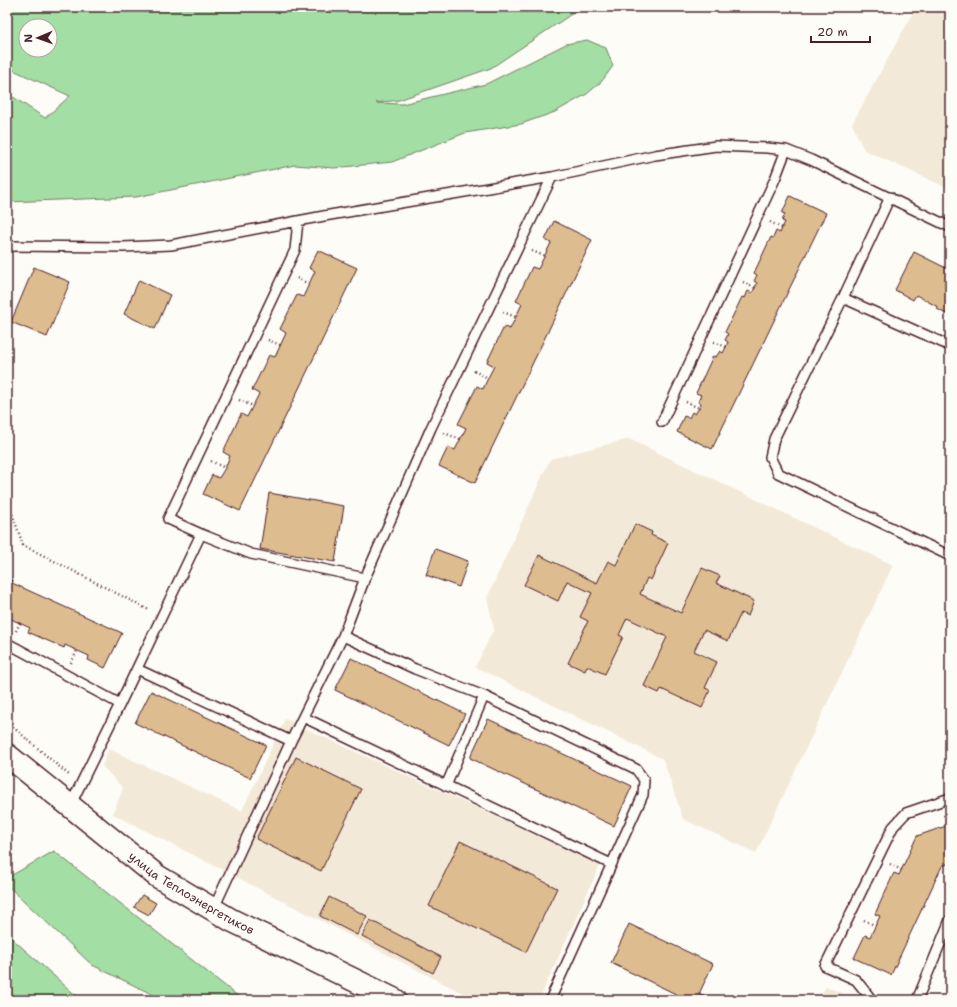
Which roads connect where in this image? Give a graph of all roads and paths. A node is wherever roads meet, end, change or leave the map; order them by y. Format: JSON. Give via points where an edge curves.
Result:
{"nodes":[{"id":1,"x":786,"y":150,"type":"junction"},
{"id":2,"x":552,"y":177,"type":"junction"},
{"id":3,"x":890,"y":197,"type":"junction"},
{"id":4,"x":298,"y":221,"type":"junction"},
{"id":5,"x":950,"y":227,"type":"edge"},
{"id":6,"x":7,"y":246,"type":"edge"},
{"id":7,"x":843,"y":298,"type":"junction"},
{"id":8,"x":950,"y":346,"type":"edge"},
{"id":9,"x":662,"y":422,"type":"dead end"},
{"id":10,"x":7,"y":499,"type":"edge"},
{"id":11,"x":201,"y":534,"type":"junction"},
{"id":12,"x":950,"y":556,"type":"edge"},
{"id":13,"x":365,"y":578,"type":"junction"},
{"id":14,"x":162,"y":616,"type":"junction"},
{"id":15,"x":343,"y":636,"type":"junction"},
{"id":16,"x":7,"y":643,"type":"edge"},
{"id":17,"x":137,"y":669,"type":"junction"},
{"id":18,"x":484,"y":696,"type":"junction"},
{"id":19,"x":120,"y":704,"type":"junction"},
{"id":20,"x":303,"y":717,"type":"junction"},
{"id":21,"x":7,"y":722,"type":"edge"},
{"id":22,"x":291,"y":741,"type":"junction"},
{"id":23,"x":7,"y":755,"type":"edge"},
{"id":24,"x":75,"y":779,"type":"dead end"},
{"id":25,"x":446,"y":786,"type":"junction"},
{"id":26,"x":950,"y":798,"type":"edge"},
{"id":27,"x":70,"y":806,"type":"junction"},
{"id":28,"x":611,"y":864,"type":"junction"},
{"id":29,"x":213,"y":910,"type":"junction"},
{"id":30,"x":950,"y":920,"type":"edge"},
{"id":31,"x":396,"y":1000,"type":"edge"},
{"id":32,"x":550,"y":1000,"type":"edge"},
{"id":33,"x":872,"y":1000,"type":"edge"},
{"id":34,"x":916,"y":1000,"type":"edge"}],
"edges":[{"from":1,"to":2,"type":"lane","via":[[716,146],[655,155]]},
{"from":1,"to":3,"type":"lane"},
{"from":1,"to":9,"type":"lane"},
{"from":2,"to":4,"type":"lane"},
{"from":2,"to":13,"type":"lane","via":[[431,428]]},
{"from":3,"to":5,"type":"lane"},
{"from":3,"to":7,"type":"lane"},
{"from":4,"to":6,"type":"lane","via":[[171,245]]},
{"from":4,"to":11,"type":"lane","via":[[295,250],[168,519]]},
{"from":7,"to":8,"type":"lane"},
{"from":7,"to":12,"type":"lane","via":[[774,439],[770,457],[778,473]]},
{"from":10,"to":14,"type":"path","via":[[23,545]]},
{"from":11,"to":13,"type":"lane","via":[[251,554]]},
{"from":11,"to":14,"type":"lane"},
{"from":13,"to":15,"type":"lane"},
{"from":14,"to":17,"type":"lane"},
{"from":15,"to":18,"type":"lane","via":[[415,669]]},
{"from":15,"to":20,"type":"lane"},
{"from":16,"to":19,"type":"lane"},
{"from":17,"to":19,"type":"lane"},
{"from":17,"to":22,"type":"lane"},
{"from":18,"to":25,"type":"lane"},
{"from":18,"to":28,"type":"lane","via":[[636,769],[644,780],[643,795]]},
{"from":19,"to":27,"type":"lane"},
{"from":20,"to":22,"type":"lane"},
{"from":20,"to":25,"type":"lane"},
{"from":21,"to":24,"type":"path"},
{"from":22,"to":29,"type":"lane"},
{"from":23,"to":27,"type":"street","name":"улица Теплоэнергетиков"},
{"from":25,"to":28,"type":"lane"},
{"from":26,"to":33,"type":"lane","via":[[906,813],[893,827],[825,966],[856,980]]},
{"from":27,"to":29,"type":"street","name":"улица Теплоэнергетиков","via":[[157,876]]},
{"from":28,"to":32,"type":"lane"},
{"from":29,"to":31,"type":"street","name":"улица Теплоэнергетиков"},
{"from":30,"to":34,"type":"lane"}]}
